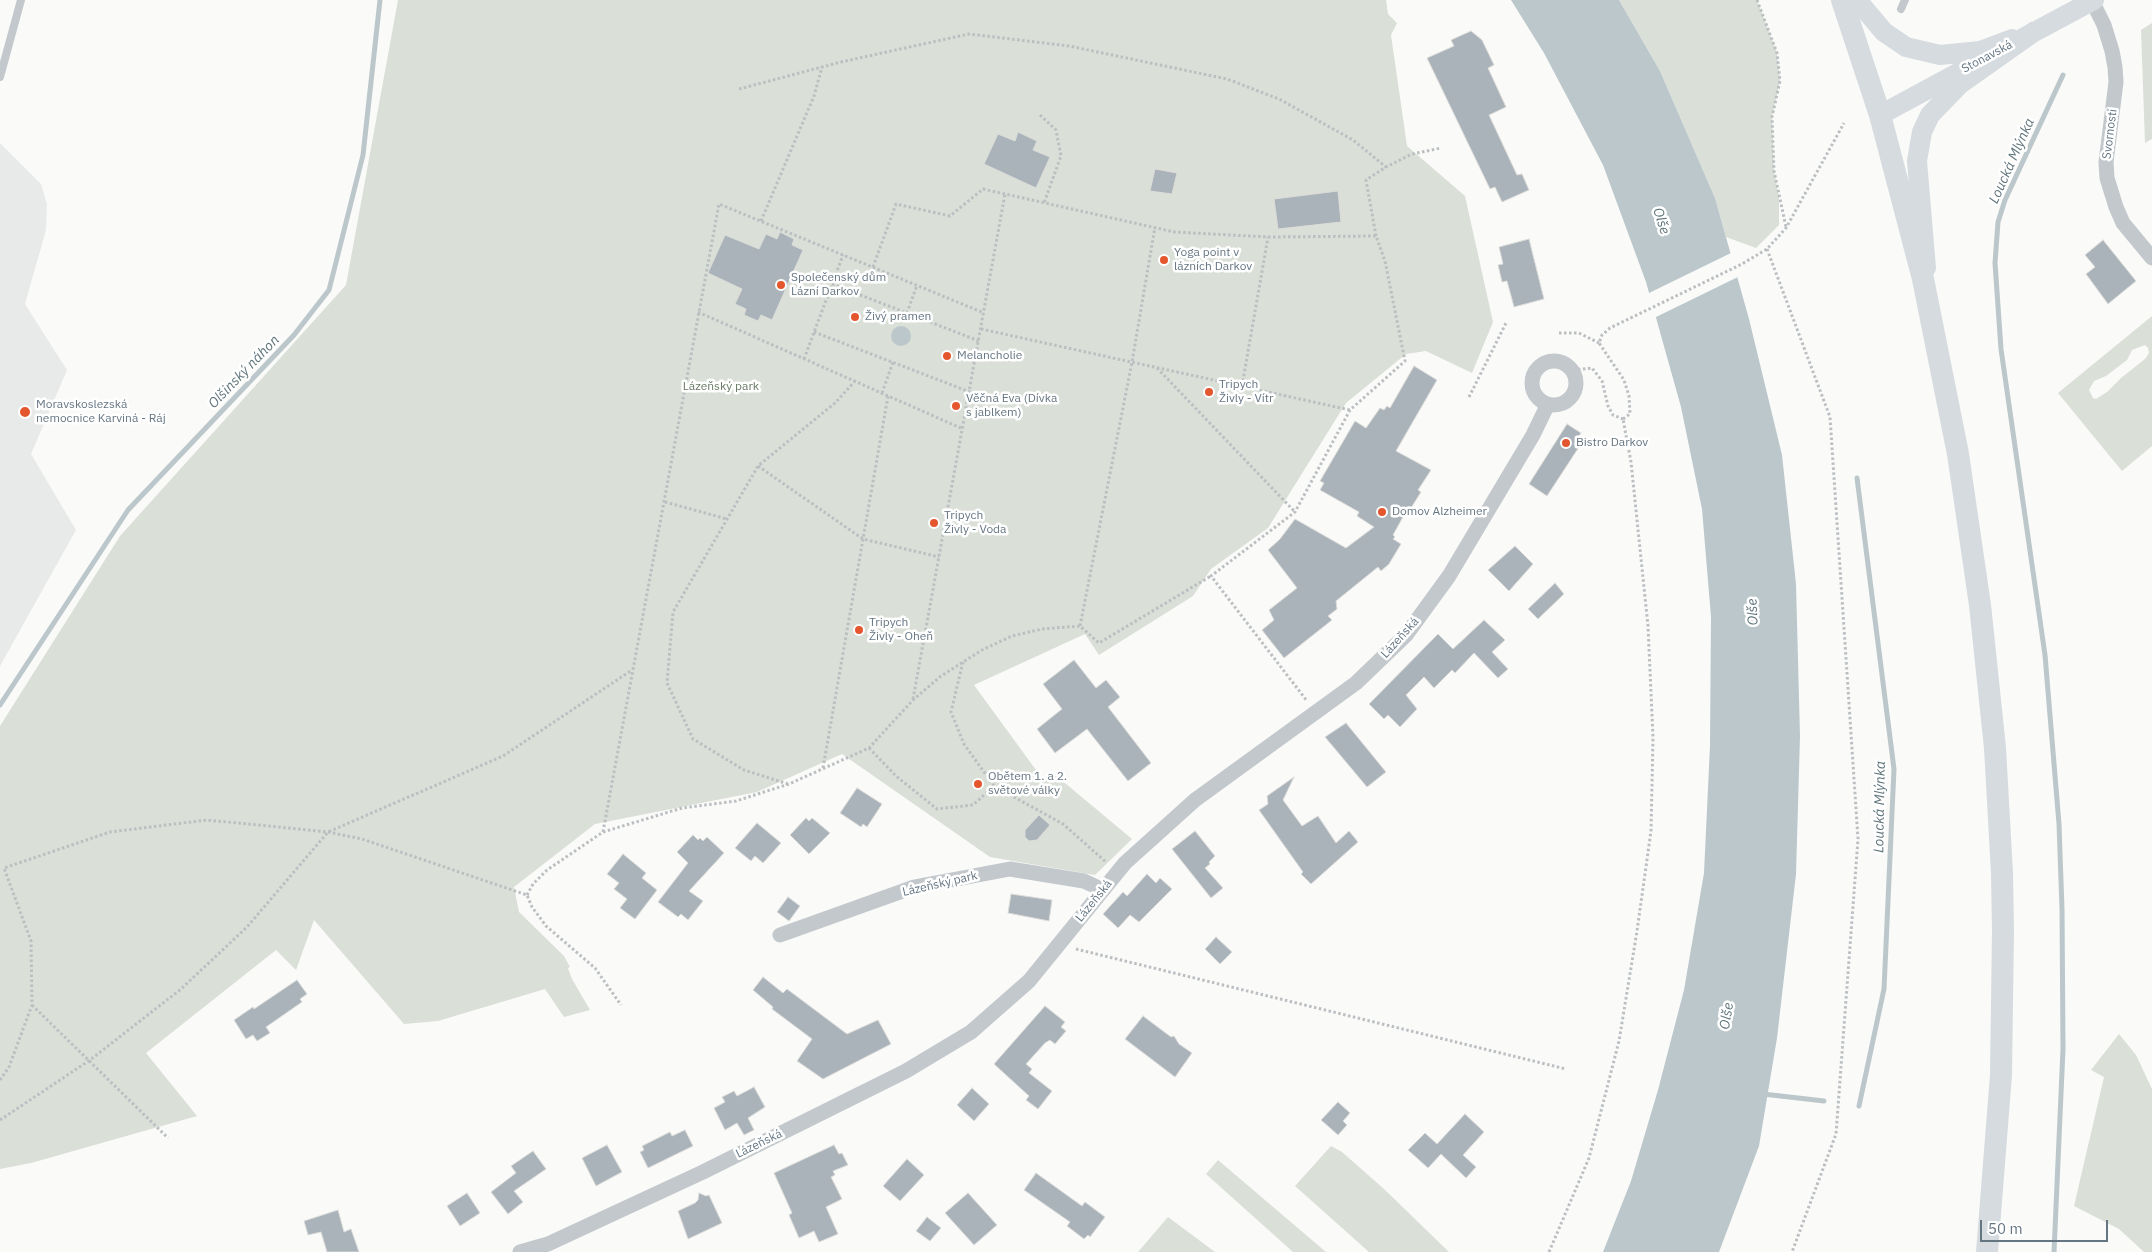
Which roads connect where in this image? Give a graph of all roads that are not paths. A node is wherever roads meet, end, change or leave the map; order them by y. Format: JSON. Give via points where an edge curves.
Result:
{"nodes":[{"id":1,"x":21,"y":0,"type":"edge"},
{"id":2,"x":1842,"y":0,"type":"edge"},
{"id":3,"x":1857,"y":0,"type":"edge"},
{"id":4,"x":1905,"y":0,"type":"edge"},
{"id":5,"x":2093,"y":1,"type":"edge"},
{"id":6,"x":1901,"y":8,"type":"dead end"},
{"id":7,"x":2036,"y":32,"type":"junction"},
{"id":8,"x":0,"y":77,"type":"edge"},
{"id":9,"x":1880,"y":115,"type":"junction"},
{"id":10,"x":2152,"y":258,"type":"edge"},
{"id":11,"x":1928,"y":304,"type":"junction"},
{"id":12,"x":1548,"y":404,"type":"junction"},
{"id":13,"x":1103,"y":890,"type":"junction"},
{"id":14,"x":780,"y":934,"type":"dead end"},
{"id":15,"x":520,"y":1252,"type":"edge"},
{"id":16,"x":1988,"y":1252,"type":"edge"}],
"edges":[{"from":1,"to":8,"type":"lane"},
{"from":2,"to":9,"type":"main road"},
{"from":3,"to":7,"type":"street","via":[[1884,32],[1906,47],[1940,55],[1980,51]]},
{"from":4,"to":6,"type":"lane"},
{"from":5,"to":7,"type":"street","name":"Stonavská"},
{"from":5,"to":10,"type":"street","name":"Svornosti","via":[[2104,25],[2115,67],[2107,178],[2124,223]]},
{"from":7,"to":9,"type":"street","name":"Stonavská"},
{"from":7,"to":11,"type":"street","via":[[1960,84],[1930,115],[1922,132],[1917,160]]},
{"from":9,"to":11,"type":"main road"},
{"from":11,"to":16,"type":"main road","via":[[1958,454],[1974,556],[1997,786],[2002,873],[2002,1002],[1997,1145]]},
{"from":12,"to":12,"type":"street","via":[[1536,396],[1534,374],[1544,363],[1558,361],[1573,370],[1576,383],[1572,396],[1562,404]]},
{"from":12,"to":13,"type":"street","name":"Lázeňská","via":[[1534,435],[1449,576],[1406,635],[1356,683],[1196,800],[1125,863]]},
{"from":13,"to":14,"type":"street","name":"Lázeňský park","via":[[1084,881],[1010,868],[914,888]]},
{"from":13,"to":15,"type":"street","name":"Lázeňská","via":[[1029,981],[971,1032],[906,1071],[686,1180],[548,1244]]}]}
